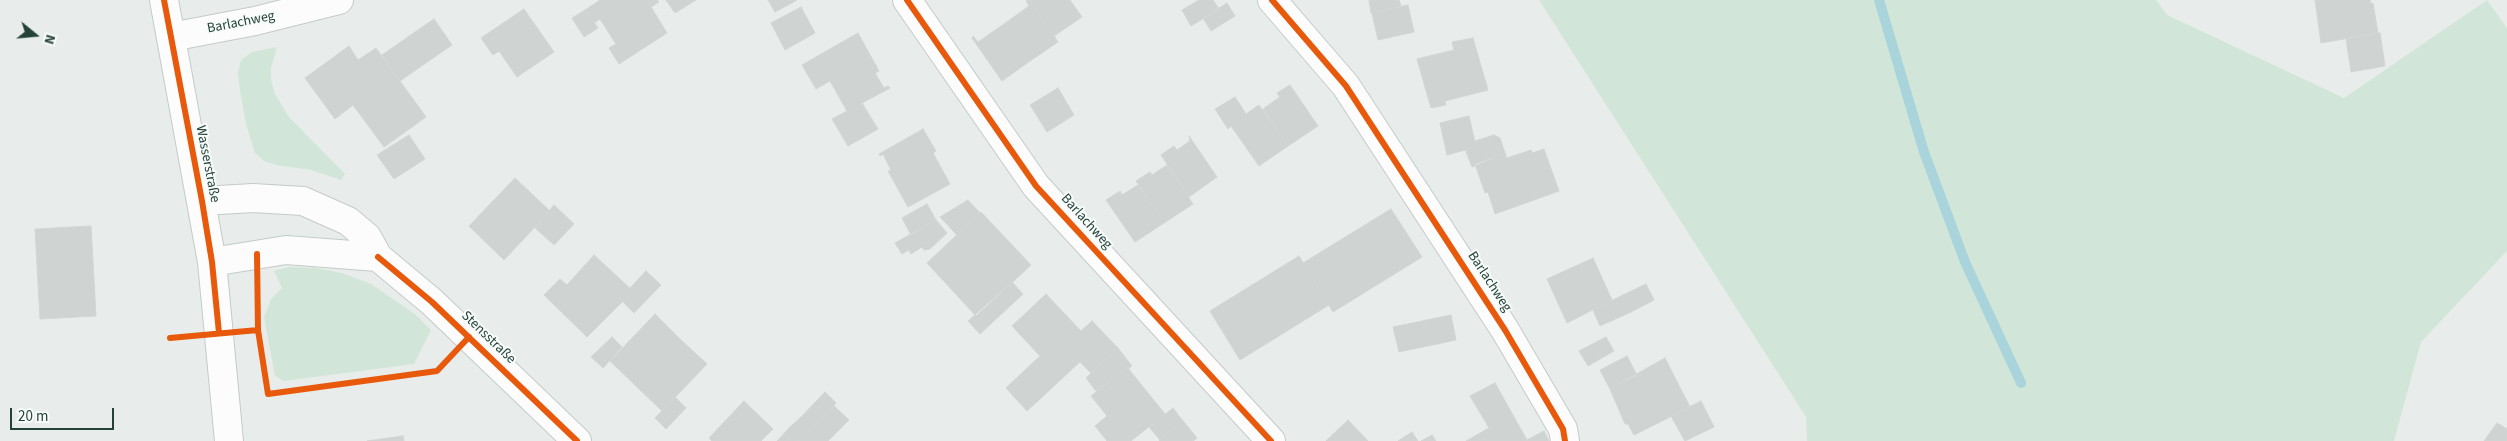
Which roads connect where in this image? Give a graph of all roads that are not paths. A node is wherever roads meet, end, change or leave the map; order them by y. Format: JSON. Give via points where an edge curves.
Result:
{"nodes":[{"id":1,"x":164,"y":0,"type":"edge"},
{"id":2,"x":339,"y":0,"type":"edge"},
{"id":3,"x":907,"y":0,"type":"edge"},
{"id":4,"x":1272,"y":0,"type":"edge"},
{"id":5,"x":171,"y":37,"type":"junction"},
{"id":6,"x":202,"y":201,"type":"junction"},
{"id":7,"x":378,"y":257,"type":"junction"},
{"id":8,"x":212,"y":262,"type":"junction"},
{"id":9,"x":229,"y":441,"type":"edge"},
{"id":10,"x":577,"y":441,"type":"edge"},
{"id":11,"x":1271,"y":441,"type":"edge"},
{"id":12,"x":1565,"y":441,"type":"edge"}],
"edges":[{"from":1,"to":5,"type":"street","name":"Wasserstraße"},
{"from":2,"to":5,"type":"street","name":"Barlachweg"},
{"from":3,"to":11,"type":"street","name":"Barlachweg","via":[[1036,186]]},
{"from":4,"to":12,"type":"street","name":"Barlachweg","via":[[1346,86],[1505,330],[1563,429]]},
{"from":5,"to":6,"type":"street","name":"Wasserstraße"},
{"from":6,"to":7,"type":"street","name":"Stensstraße","via":[[253,198],[303,201],[348,221],[367,237]]},
{"from":6,"to":8,"type":"street","name":"Wasserstraße"},
{"from":7,"to":8,"type":"street","via":[[286,250]]},
{"from":7,"to":10,"type":"street","name":"Stensstraße","via":[[432,302]]},
{"from":8,"to":9,"type":"street","name":"Wasserstraße"}]}
